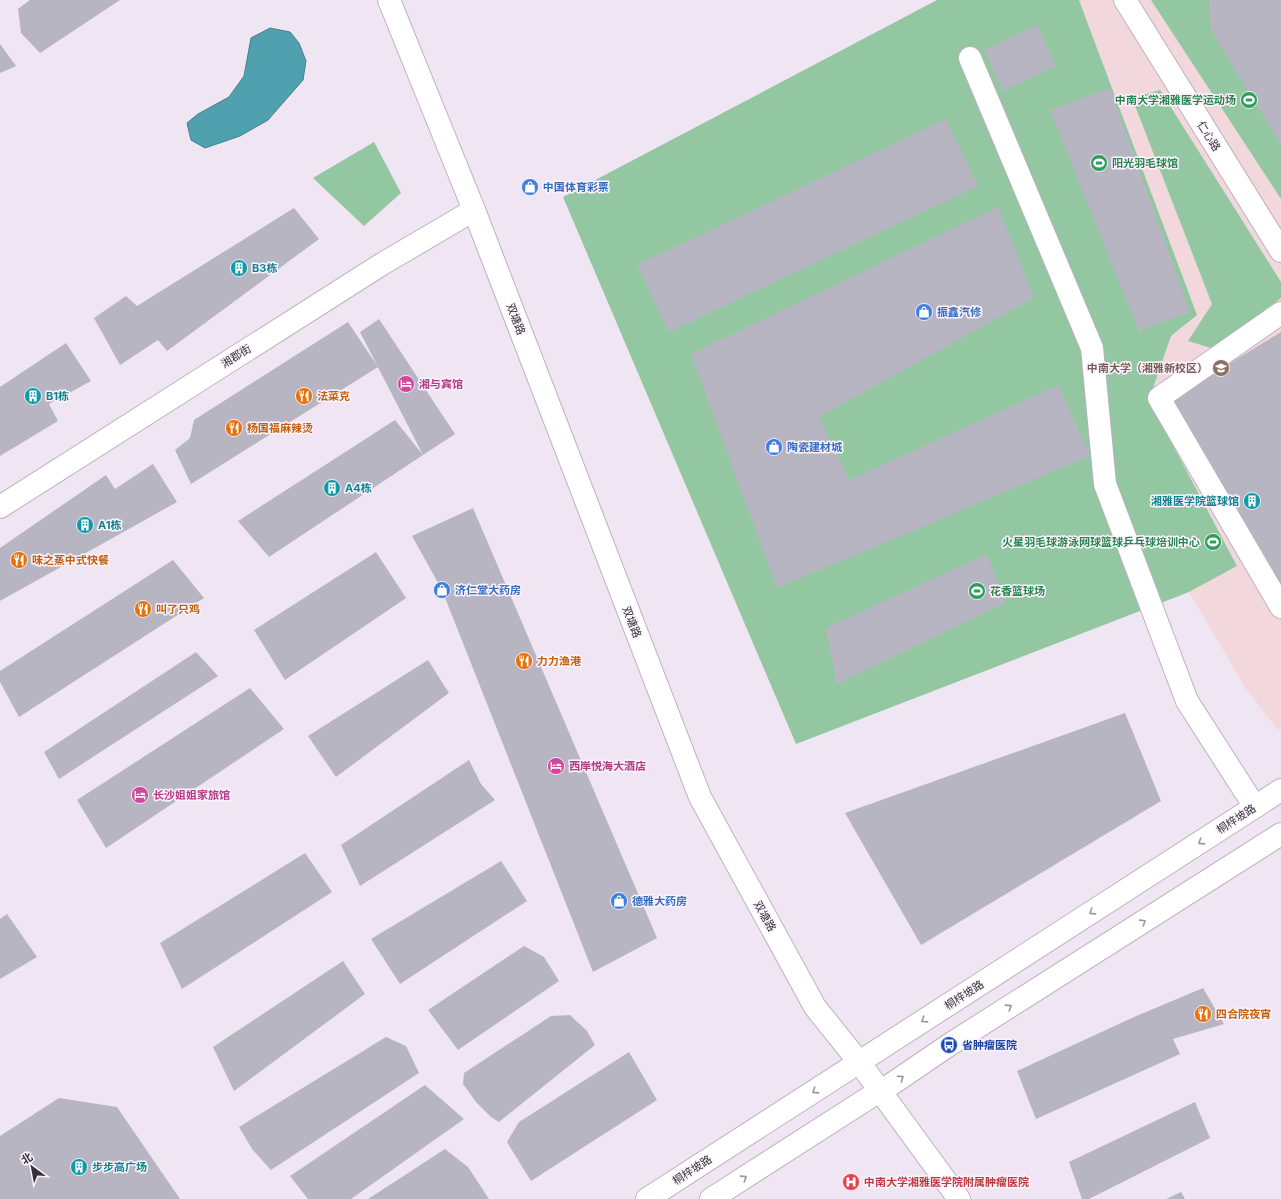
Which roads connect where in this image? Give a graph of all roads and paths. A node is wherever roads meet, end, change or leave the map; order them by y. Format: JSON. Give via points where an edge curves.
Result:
{"nodes":[{"id":1,"x":389,"y":0,"type":"edge"},
{"id":2,"x":1124,"y":0,"type":"edge"},
{"id":3,"x":970,"y":58,"type":"dead end"},
{"id":4,"x":474,"y":210,"type":"junction"},
{"id":5,"x":1281,"y":251,"type":"edge"},
{"id":6,"x":1281,"y":313,"type":"edge"},
{"id":7,"x":0,"y":506,"type":"edge"},
{"id":8,"x":1281,"y":608,"type":"edge"},
{"id":9,"x":1281,"y":790,"type":"edge"},
{"id":10,"x":1255,"y":807,"type":"junction"},
{"id":11,"x":1281,"y":834,"type":"edge"},
{"id":12,"x":859,"y":1062,"type":"junction"},
{"id":13,"x":880,"y":1092,"type":"junction"},
{"id":14,"x":647,"y":1199,"type":"edge"},
{"id":15,"x":711,"y":1199,"type":"edge"},
{"id":16,"x":960,"y":1199,"type":"edge"}],
"edges":[{"from":1,"to":4,"type":"street","name":"双塘路"},
{"from":2,"to":5,"type":"street","name":"仁心路"},
{"from":3,"to":10,"type":"street","via":[[1092,348],[1105,484],[1187,701]]},
{"from":4,"to":7,"type":"street","name":"湘郡街","via":[[382,264]]},
{"from":4,"to":12,"type":"street","name":"双塘路","via":[[700,797],[815,1007]]},
{"from":6,"to":8,"type":"street","via":[[1159,398]]},
{"from":9,"to":10,"type":"street","name":"桐梓坡路"},
{"from":10,"to":12,"type":"street","name":"桐梓坡路","one_way":true},
{"from":13,"to":11,"type":"street","one_way":true,"via":[[969,1032]]},
{"from":12,"to":13,"type":"street","name":"双塘路"},
{"from":12,"to":14,"type":"street","name":"桐梓坡路","one_way":true},
{"from":15,"to":13,"type":"street","one_way":true},
{"from":13,"to":16,"type":"street","name":"双塘路"}]}
